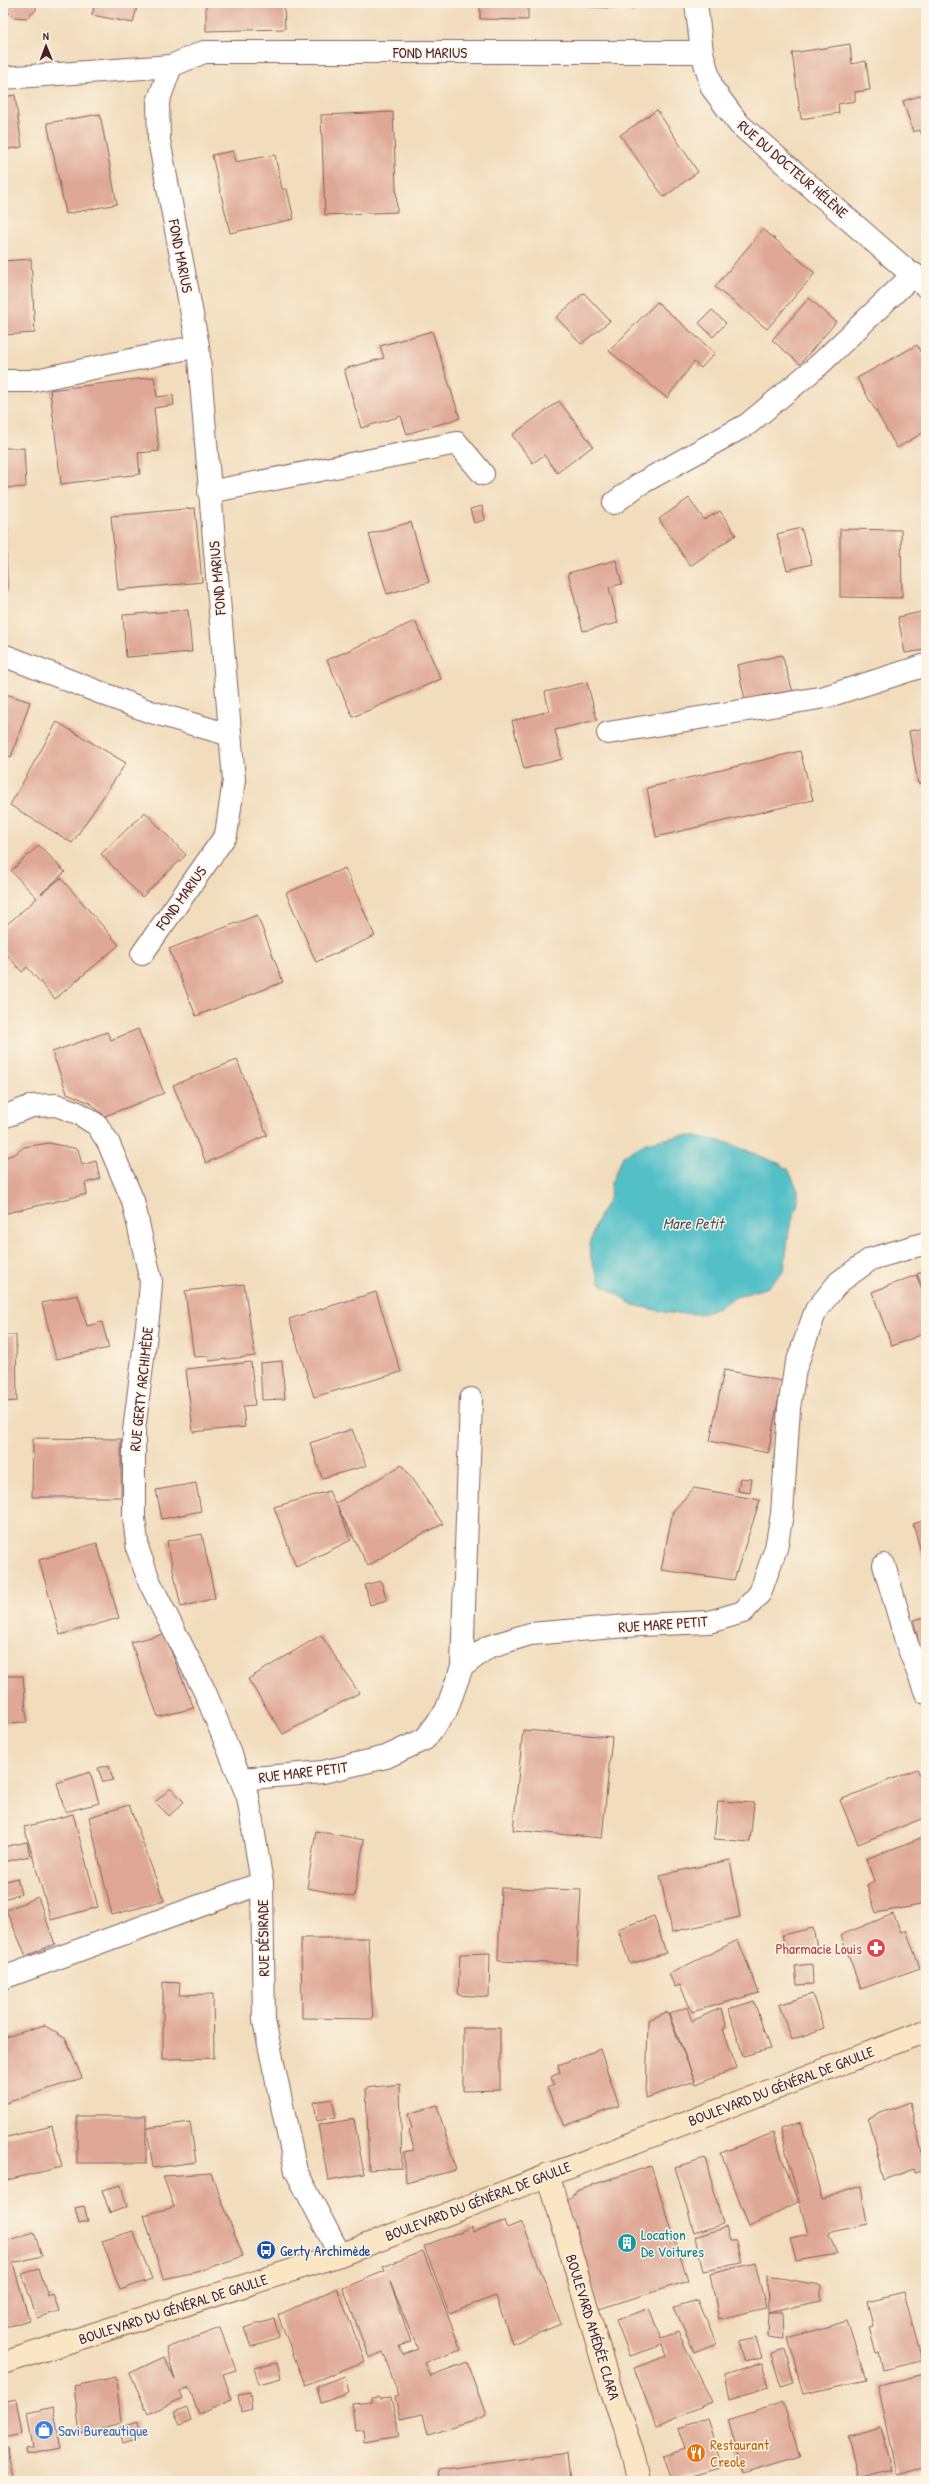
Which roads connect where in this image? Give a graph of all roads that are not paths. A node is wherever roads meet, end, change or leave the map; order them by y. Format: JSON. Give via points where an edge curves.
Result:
{"nodes":[{"id":1,"x":696,"y":3,"type":"edge"},
{"id":2,"x":702,"y":52,"type":"junction"},
{"id":3,"x":171,"y":66,"type":"junction"},
{"id":4,"x":3,"y":78,"type":"edge"},
{"id":5,"x":920,"y":281,"type":"edge"},
{"id":6,"x":198,"y":346,"type":"junction"},
{"id":7,"x":3,"y":381,"type":"edge"},
{"id":8,"x":483,"y":474,"type":"dead end"},
{"id":9,"x":209,"y":492,"type":"junction"},
{"id":10,"x":614,"y":503,"type":"dead end"},
{"id":11,"x":3,"y":655,"type":"edge"},
{"id":12,"x":926,"y":666,"type":"edge"},
{"id":13,"x":608,"y":733,"type":"dead end"},
{"id":14,"x":230,"y":735,"type":"junction"},
{"id":15,"x":142,"y":954,"type":"dead end"},
{"id":16,"x":3,"y":1117,"type":"edge"},
{"id":17,"x":926,"y":1243,"type":"edge"},
{"id":18,"x":471,"y":1399,"type":"dead end"},
{"id":19,"x":884,"y":1565,"type":"dead end"},
{"id":20,"x":462,"y":1667,"type":"junction"},
{"id":21,"x":926,"y":1693,"type":"edge"},
{"id":22,"x":241,"y":1779,"type":"junction"},
{"id":23,"x":262,"y":1883,"type":"junction"},
{"id":24,"x":3,"y":1978,"type":"edge"},
{"id":25,"x":926,"y":2031,"type":"edge"},
{"id":26,"x":548,"y":2174,"type":"junction"},
{"id":27,"x":340,"y":2255,"type":"junction"},
{"id":28,"x":3,"y":2363,"type":"edge"},
{"id":29,"x":639,"y":2481,"type":"edge"}],
"edges":[{"from":1,"to":2,"type":"street","name":"RUE DU DOCTEUR HÉLÈNE"},
{"from":2,"to":3,"type":"street","name":"FOND MARIUS","via":[[204,52]]},
{"from":2,"to":5,"type":"street","name":"RUE DU DOCTEUR HÉLÈNE","via":[[712,88],[739,124]]},
{"from":3,"to":4,"type":"street"},
{"from":3,"to":6,"type":"street","name":"FOND MARIUS","via":[[158,102],[159,140]]},
{"from":5,"to":10,"type":"street","via":[[748,424],[638,485]]},
{"from":6,"to":7,"type":"street","via":[[31,381]]},
{"from":6,"to":9,"type":"street","name":"FOND MARIUS"},
{"from":8,"to":9,"type":"street","via":[[457,443]]},
{"from":9,"to":14,"type":"street","name":"FOND MARIUS"},
{"from":11,"to":14,"type":"street","via":[[148,711]]},
{"from":12,"to":13,"type":"street","via":[[825,697]]},
{"from":14,"to":15,"type":"street","name":"FOND MARIUS","via":[[234,780],[226,836]]},
{"from":16,"to":22,"type":"street","name":"RUE GERTY ARCHIMÈDE","via":[[32,1106],[56,1105],[97,1124],[108,1142],[133,1201],[151,1280],[148,1325],[134,1430],[134,1518],[138,1550],[150,1583],[205,1692]]},
{"from":17,"to":20,"type":"street","name":"RUE MARE PETIT","via":[[871,1259],[839,1282],[816,1310],[795,1369],[788,1408],[782,1514],[776,1548],[760,1593],[743,1612],[709,1622],[530,1634],[488,1647]]},
{"from":18,"to":20,"type":"street"},
{"from":19,"to":21,"type":"street","via":[[907,1644]]},
{"from":20,"to":22,"type":"street","name":"RUE MARE PETIT","via":[[446,1710],[425,1739],[386,1757],[323,1772]]},
{"from":22,"to":23,"type":"street","name":"RUE GERTY ARCHIMÈDE","via":[[248,1797]]},
{"from":23,"to":24,"type":"street","name":"RUE DÉSIRADE"},
{"from":23,"to":27,"type":"street","name":"RUE DÉSIRADE","via":[[264,2021],[270,2051],[296,2171]]},
{"from":25,"to":26,"type":"main road","name":"BOULEVARD DU GÉNÉRAL DE GAULLE"},
{"from":26,"to":27,"type":"main road","name":"BOULEVARD DU GÉNÉRAL DE GAULLE"},
{"from":26,"to":29,"type":"main road","name":"BOULEVARD AMÉDÉE CLARA","via":[[610,2387],[634,2456]]},
{"from":27,"to":28,"type":"main road","name":"BOULEVARD DU GÉNÉRAL DE GAULLE"}]}
